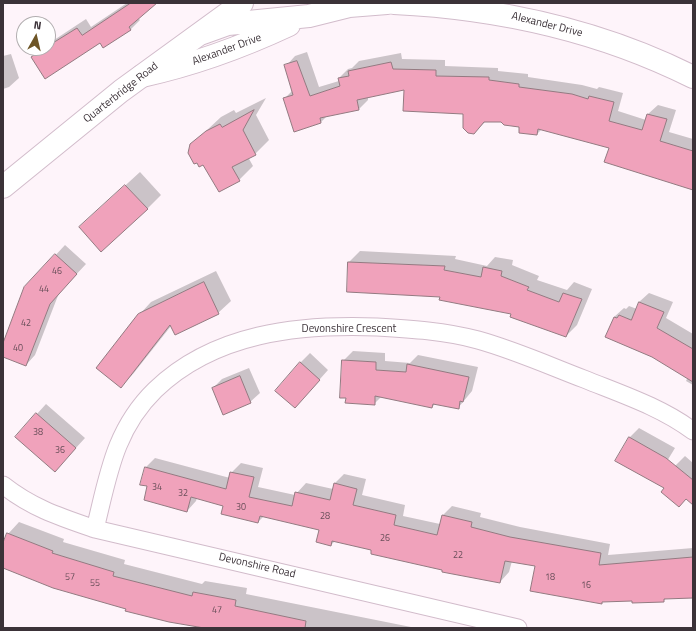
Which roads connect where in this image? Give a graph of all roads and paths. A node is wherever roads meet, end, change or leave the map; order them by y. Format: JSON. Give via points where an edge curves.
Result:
{"nodes":[{"id":1,"x":242,"y":3,"type":"edge"},
{"id":2,"x":387,"y":3,"type":"edge"},
{"id":3,"x":394,"y":3,"type":"edge"},
{"id":4,"x":309,"y":16,"type":"junction"},
{"id":5,"x":199,"y":34,"type":"junction"},
{"id":6,"x":142,"y":76,"type":"junction"},
{"id":7,"x":693,"y":77,"type":"edge"},
{"id":8,"x":3,"y":187,"type":"edge"},
{"id":9,"x":693,"y":431,"type":"edge"},
{"id":10,"x":3,"y":485,"type":"edge"},
{"id":11,"x":95,"y":529,"type":"junction"},
{"id":12,"x":518,"y":628,"type":"edge"}],
"edges":[{"from":1,"to":5,"type":"main road","name":"Quarterbridge Road"},
{"from":2,"to":4,"type":"main road","name":"Alexander Drive","via":[[349,6]]},
{"from":3,"to":7,"type":"main road","name":"Alexander Drive","via":[[490,11],[558,27],[621,45]]},
{"from":4,"to":5,"type":"main road","name":"Alexander Drive","via":[[228,24]]},
{"from":4,"to":6,"type":"main road","name":"Alexander Drive","via":[[268,35],[177,68]]},
{"from":5,"to":6,"type":"main road","name":"Quarterbridge Road"},
{"from":6,"to":8,"type":"main road","name":"Quarterbridge Road"},
{"from":9,"to":11,"type":"street","name":"Devonshire Crescent","via":[[677,419],[619,393],[478,340],[428,330],[311,326],[233,343],[200,357],[154,390],[133,417],[115,449]]},
{"from":10,"to":11,"type":"street","name":"Devonshire Road","via":[[39,509]]},
{"from":11,"to":12,"type":"street","name":"Devonshire Road"}]}
